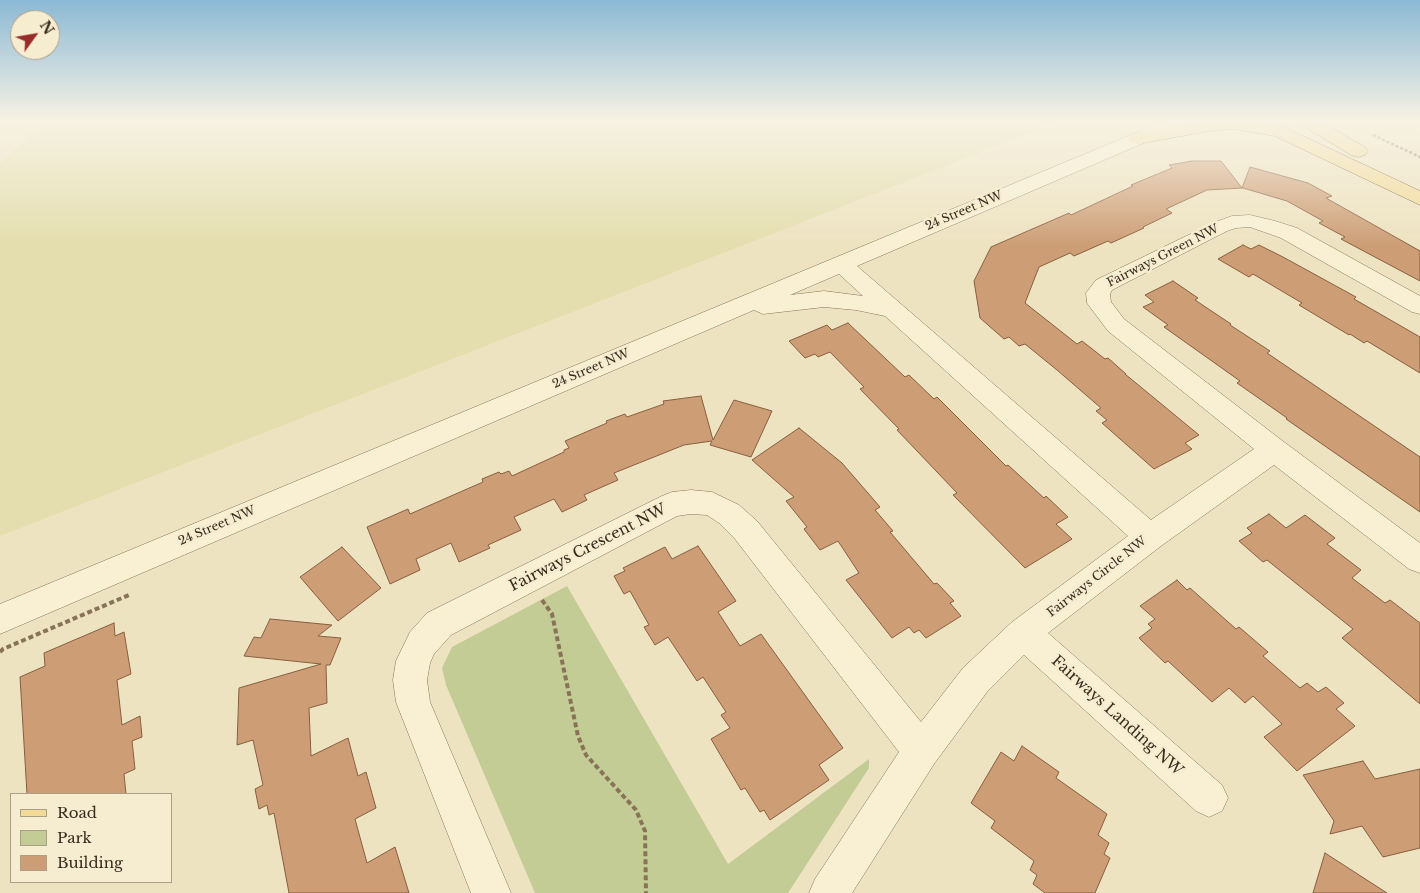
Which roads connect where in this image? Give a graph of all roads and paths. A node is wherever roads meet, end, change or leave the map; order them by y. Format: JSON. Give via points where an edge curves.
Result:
{"nodes":[{"id":1,"x":1082,"y":162,"type":"edge"},
{"id":2,"x":1349,"y":162,"type":"edge"},
{"id":3,"x":1369,"y":162,"type":"edge"},
{"id":4,"x":1377,"y":162,"type":"edge"},
{"id":5,"x":1396,"y":173,"type":"junction"},
{"id":6,"x":1420,"y":185,"type":"edge"},
{"id":7,"x":1420,"y":199,"type":"edge"},
{"id":8,"x":840,"y":263,"type":"junction"},
{"id":9,"x":1420,"y":306,"type":"edge"},
{"id":10,"x":892,"y":309,"type":"junction"},
{"id":11,"x":731,"y":310,"type":"junction"},
{"id":12,"x":1274,"y":450,"type":"junction"},
{"id":13,"x":1150,"y":537,"type":"junction"},
{"id":14,"x":1420,"y":560,"type":"edge"},
{"id":15,"x":528,"y":579,"type":"junction"},
{"id":16,"x":0,"y":619,"type":"edge"},
{"id":17,"x":1024,"y":633,"type":"junction"},
{"id":18,"x":921,"y":751,"type":"junction"},
{"id":19,"x":1209,"y":798,"type":"dead end"},
{"id":20,"x":491,"y":893,"type":"edge"},
{"id":21,"x":646,"y":893,"type":"edge"},
{"id":22,"x":829,"y":893,"type":"edge"}],
"edges":[{"from":1,"to":8,"type":"street","name":"24 Street NW"},
{"from":2,"to":7,"type":"main road"},
{"from":3,"to":5,"type":"main road"},
{"from":4,"to":5,"type":"main road"},
{"from":5,"to":6,"type":"main road"},
{"from":8,"to":10,"type":"street","name":"Fairways Circle NW"},
{"from":8,"to":11,"type":"street","name":"24 Street NW"},
{"from":9,"to":12,"type":"street","name":"Fairways Green NW","via":[[1288,233],[1268,224],[1250,221],[1232,222],[1220,227],[1104,285],[1098,293],[1099,303],[1116,325]]},
{"from":10,"to":11,"type":"street","via":[[824,299]]},
{"from":10,"to":13,"type":"street","name":"Fairways Circle NW"},
{"from":11,"to":16,"type":"street","name":"24 Street NW"},
{"from":12,"to":13,"type":"street"},
{"from":12,"to":14,"type":"street","name":"Fairways Green NW"},
{"from":13,"to":17,"type":"street","name":"Fairways Circle NW"},
{"from":15,"to":18,"type":"street","name":"Fairways Crescent NW","via":[[672,504],[712,504],[746,530]]},
{"from":15,"to":20,"type":"street","name":"Fairways Crescent NW","via":[[439,624],[422,643],[413,661],[410,680],[413,702]]},
{"from":15,"to":21,"type":"path","via":[[552,614],[578,736],[586,755],[636,810],[645,831]]},
{"from":17,"to":18,"type":"street","name":"Fairways Circle NW","via":[[975,680]]},
{"from":17,"to":19,"type":"street","name":"Fairways Landing NW"},
{"from":18,"to":22,"type":"street","name":"Fairways Circle NW"}]}
